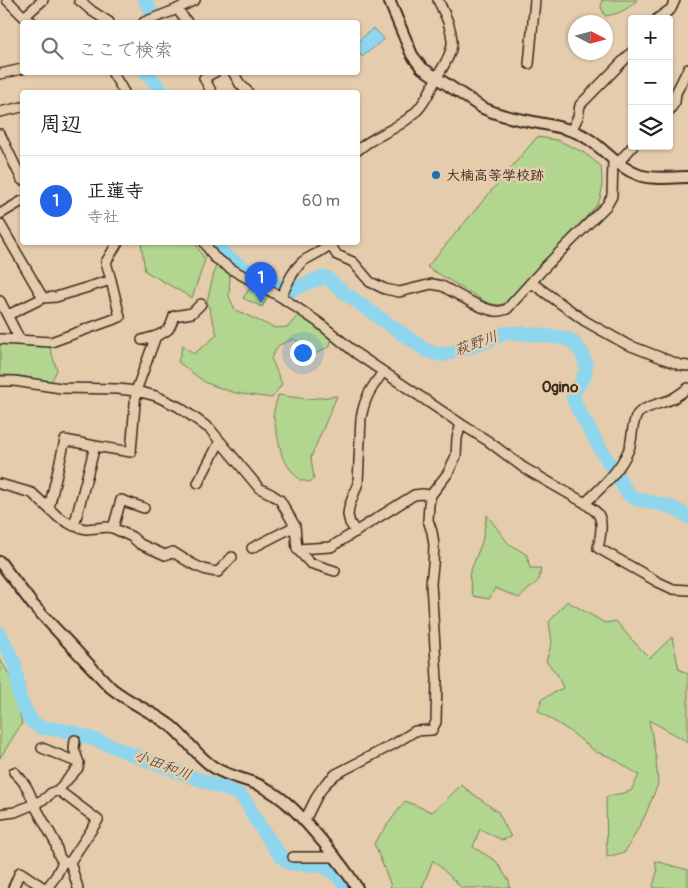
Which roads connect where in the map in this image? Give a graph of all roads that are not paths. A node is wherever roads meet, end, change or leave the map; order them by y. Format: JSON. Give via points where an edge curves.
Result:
{"nodes":[{"id":1,"x":7,"y":0,"type":"edge"},
{"id":2,"x":42,"y":0,"type":"edge"},
{"id":3,"x":79,"y":0,"type":"edge"},
{"id":4,"x":194,"y":0,"type":"edge"},
{"id":5,"x":390,"y":0,"type":"edge"},
{"id":6,"x":438,"y":0,"type":"edge"},
{"id":7,"x":535,"y":0,"type":"edge"},
{"id":8,"x":675,"y":0,"type":"edge"},
{"id":9,"x":177,"y":9,"type":"junction"},
{"id":10,"x":663,"y":15,"type":"edge"},
{"id":11,"x":24,"y":17,"type":"junction"},
{"id":12,"x":29,"y":20,"type":"edge"},
{"id":13,"x":106,"y":20,"type":"edge"},
{"id":14,"x":150,"y":20,"type":"edge"},
{"id":15,"x":186,"y":20,"type":"edge"},
{"id":16,"x":628,"y":56,"type":"edge"},
{"id":17,"x":529,"y":64,"type":"dead end"},
{"id":18,"x":20,"y":69,"type":"edge"},
{"id":19,"x":688,"y":69,"type":"edge"},
{"id":20,"x":0,"y":74,"type":"edge"},
{"id":21,"x":114,"y":75,"type":"edge"},
{"id":22,"x":210,"y":75,"type":"edge"},
{"id":23,"x":236,"y":75,"type":"edge"},
{"id":24,"x":436,"y":78,"type":"junction"},
{"id":25,"x":121,"y":90,"type":"edge"},
{"id":26,"x":211,"y":90,"type":"edge"},
{"id":27,"x":246,"y":90,"type":"edge"},
{"id":28,"x":673,"y":105,"type":"edge"},
{"id":29,"x":20,"y":107,"type":"edge"},
{"id":30,"x":0,"y":112,"type":"edge"},
{"id":31,"x":571,"y":131,"type":"junction"},
{"id":32,"x":0,"y":134,"type":"edge"},
{"id":33,"x":360,"y":148,"type":"edge"},
{"id":34,"x":628,"y":150,"type":"edge"},
{"id":35,"x":616,"y":161,"type":"junction"},
{"id":36,"x":20,"y":176,"type":"edge"},
{"id":37,"x":688,"y":177,"type":"edge"},
{"id":38,"x":20,"y":202,"type":"edge"},
{"id":39,"x":0,"y":214,"type":"edge"},
{"id":40,"x":0,"y":224,"type":"edge"},
{"id":41,"x":116,"y":245,"type":"edge"},
{"id":42,"x":206,"y":245,"type":"edge"},
{"id":43,"x":329,"y":245,"type":"edge"},
{"id":44,"x":332,"y":245,"type":"edge"},
{"id":45,"x":111,"y":280,"type":"junction"},
{"id":46,"x":532,"y":283,"type":"junction"},
{"id":47,"x":281,"y":297,"type":"junction"},
{"id":48,"x":42,"y":298,"type":"junction"},
{"id":49,"x":0,"y":301,"type":"edge"},
{"id":50,"x":201,"y":304,"type":"dead end"},
{"id":51,"x":8,"y":315,"type":"junction"},
{"id":52,"x":156,"y":336,"type":"junction"},
{"id":53,"x":0,"y":339,"type":"edge"},
{"id":54,"x":20,"y":340,"type":"junction"},
{"id":55,"x":142,"y":340,"type":"dead end"},
{"id":56,"x":688,"y":366,"type":"edge"},
{"id":57,"x":383,"y":372,"type":"junction"},
{"id":58,"x":0,"y":382,"type":"edge"},
{"id":59,"x":688,"y":388,"type":"edge"},
{"id":60,"x":136,"y":391,"type":"junction"},
{"id":61,"x":461,"y":424,"type":"junction"},
{"id":62,"x":220,"y":441,"type":"junction"},
{"id":63,"x":95,"y":446,"type":"junction"},
{"id":64,"x":198,"y":483,"type":"dead end"},
{"id":65,"x":0,"y":484,"type":"edge"},
{"id":66,"x":431,"y":495,"type":"junction"},
{"id":67,"x":585,"y":503,"type":"junction"},
{"id":68,"x":49,"y":508,"type":"junction"},
{"id":69,"x":144,"y":508,"type":"dead end"},
{"id":70,"x":74,"y":526,"type":"junction"},
{"id":71,"x":296,"y":526,"type":"junction"},
{"id":72,"x":113,"y":528,"type":"junction"},
{"id":73,"x":356,"y":532,"type":"junction"},
{"id":74,"x":252,"y":548,"type":"dead end"},
{"id":75,"x":297,"y":549,"type":"junction"},
{"id":76,"x":232,"y":557,"type":"dead end"},
{"id":77,"x":0,"y":562,"type":"edge"},
{"id":78,"x":335,"y":571,"type":"dead end"},
{"id":79,"x":688,"y":590,"type":"edge"},
{"id":80,"x":74,"y":740,"type":"dead end"},
{"id":81,"x":42,"y":748,"type":"dead end"},
{"id":82,"x":80,"y":763,"type":"junction"},
{"id":83,"x":14,"y":772,"type":"dead end"},
{"id":84,"x":58,"y":790,"type":"junction"},
{"id":85,"x":34,"y":804,"type":"junction"},
{"id":86,"x":0,"y":814,"type":"edge"},
{"id":87,"x":305,"y":820,"type":"junction"},
{"id":88,"x":293,"y":857,"type":"dead end"},
{"id":89,"x":335,"y":857,"type":"junction"},
{"id":90,"x":66,"y":862,"type":"junction"},
{"id":91,"x":13,"y":888,"type":"edge"},
{"id":92,"x":45,"y":888,"type":"edge"},
{"id":93,"x":78,"y":888,"type":"edge"},
{"id":94,"x":357,"y":888,"type":"edge"}],
"edges":[{"from":1,"to":11,"type":"street"},
{"from":2,"to":11,"type":"street"},
{"from":3,"to":13,"type":"street"},
{"from":4,"to":9,"type":"street"},
{"from":5,"to":24,"type":"street","via":[[412,55]]},
{"from":6,"to":24,"type":"street","via":[[450,25],[453,42],[445,65]]},
{"from":7,"to":17,"type":"street"},
{"from":8,"to":10,"type":"street","via":[[671,9]]},
{"from":9,"to":14,"type":"street"},
{"from":9,"to":15,"type":"street"},
{"from":11,"to":12,"type":"street"},
{"from":16,"to":31,"type":"street","via":[[580,105]]},
{"from":18,"to":20,"type":"street"},
{"from":19,"to":28,"type":"street"},
{"from":21,"to":25,"type":"street"},
{"from":22,"to":26,"type":"street","via":[[204,78]]},
{"from":23,"to":27,"type":"street"},
{"from":24,"to":31,"type":"street","via":[[490,112]]},
{"from":24,"to":33,"type":"street","via":[[420,107],[410,117]]},
{"from":29,"to":30,"type":"street"},
{"from":31,"to":35,"type":"street","via":[[588,138]]},
{"from":32,"to":36,"type":"street"},
{"from":34,"to":35,"type":"street"},
{"from":35,"to":37,"type":"street","via":[[641,176]]},
{"from":35,"to":46,"type":"street","via":[[612,196],[607,205]]},
{"from":38,"to":39,"type":"street"},
{"from":40,"to":48,"type":"street"},
{"from":41,"to":45,"type":"street","via":[[106,262]]},
{"from":42,"to":47,"type":"street","via":[[214,257]]},
{"from":43,"to":47,"type":"street","via":[[302,262]]},
{"from":44,"to":46,"type":"street","via":[[337,255],[353,262],[370,282],[384,289],[399,292],[437,284],[496,312],[507,309]]},
{"from":45,"to":48,"type":"street","via":[[56,297]]},
{"from":45,"to":54,"type":"street","via":[[120,317],[51,342]]},
{"from":46,"to":56,"type":"street","via":[[626,344]]},
{"from":47,"to":57,"type":"street"},
{"from":48,"to":51,"type":"street"},
{"from":49,"to":51,"type":"street"},
{"from":50,"to":52,"type":"street","via":[[192,314],[174,316],[170,329]]},
{"from":51,"to":54,"type":"street"},
{"from":52,"to":55,"type":"street"},
{"from":52,"to":60,"type":"street"},
{"from":53,"to":54,"type":"street"},
{"from":57,"to":61,"type":"street"},
{"from":57,"to":73,"type":"street","via":[[368,392],[362,413],[358,483],[348,515]]},
{"from":58,"to":60,"type":"street"},
{"from":59,"to":67,"type":"street","via":[[672,399],[637,414],[628,450],[610,478]]},
{"from":60,"to":62,"type":"street","via":[[179,407]]},
{"from":60,"to":63,"type":"street","via":[[131,452]]},
{"from":61,"to":66,"type":"street","via":[[456,456]]},
{"from":61,"to":67,"type":"street","via":[[524,468]]},
{"from":62,"to":64,"type":"street"},
{"from":62,"to":71,"type":"street","via":[[259,488],[280,500]]},
{"from":63,"to":68,"type":"street","via":[[65,440]]},
{"from":63,"to":70,"type":"street"},
{"from":65,"to":68,"type":"street","via":[[32,493]]},
{"from":66,"to":73,"type":"street","via":[[414,495]]},
{"from":66,"to":87,"type":"street","via":[[428,520],[434,546],[431,583],[437,679],[436,722],[432,730],[415,731],[336,774],[318,794]]},
{"from":67,"to":79,"type":"street","via":[[599,515],[601,537],[598,548],[673,589]]},
{"from":68,"to":70,"type":"street"},
{"from":69,"to":72,"type":"street","via":[[121,500]]},
{"from":70,"to":72,"type":"street","via":[[86,530]]},
{"from":71,"to":74,"type":"street"},
{"from":71,"to":75,"type":"street"},
{"from":72,"to":76,"type":"street","via":[[154,551],[165,555],[173,552],[209,572],[218,572]]},
{"from":73,"to":75,"type":"street","via":[[331,547]]},
{"from":75,"to":78,"type":"street","via":[[310,563]]},
{"from":77,"to":87,"type":"street","via":[[40,613],[116,692],[169,724],[216,768],[276,794]]},
{"from":80,"to":82,"type":"street"},
{"from":81,"to":82,"type":"street"},
{"from":82,"to":84,"type":"street"},
{"from":83,"to":85,"type":"street","via":[[30,791]]},
{"from":84,"to":85,"type":"street"},
{"from":84,"to":90,"type":"street","via":[[98,820]]},
{"from":85,"to":86,"type":"street"},
{"from":85,"to":90,"type":"street","via":[[59,856]]},
{"from":87,"to":89,"type":"street"},
{"from":88,"to":89,"type":"street"},
{"from":89,"to":94,"type":"street"},
{"from":90,"to":92,"type":"street"},
{"from":90,"to":93,"type":"street"},
{"from":91,"to":92,"type":"street","via":[[20,872]]}]}
